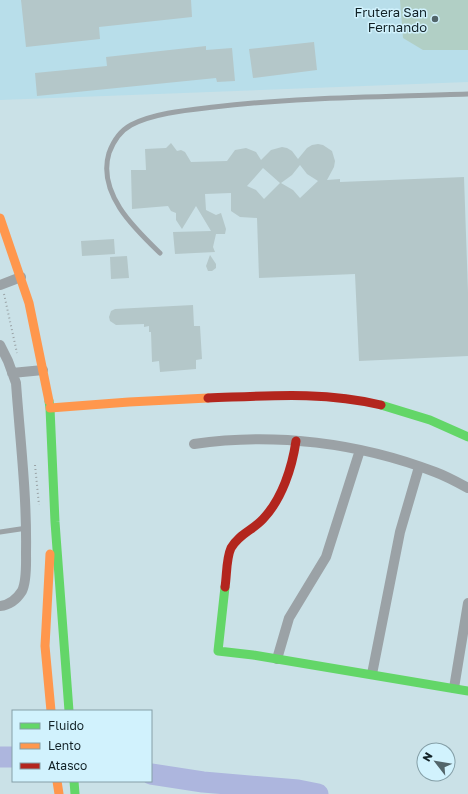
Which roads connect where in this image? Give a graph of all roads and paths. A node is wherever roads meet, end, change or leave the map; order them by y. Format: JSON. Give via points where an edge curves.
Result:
{"nodes":[{"id":1,"x":468,"y":94,"type":"edge"},
{"id":2,"x":0,"y":218,"type":"edge"},
{"id":3,"x":160,"y":253,"type":"dead end"},
{"id":4,"x":21,"y":277,"type":"junction"},
{"id":5,"x":0,"y":285,"type":"edge"},
{"id":6,"x":0,"y":345,"type":"edge"},
{"id":7,"x":43,"y":370,"type":"junction"},
{"id":8,"x":12,"y":373,"type":"junction"},
{"id":9,"x":50,"y":408,"type":"junction"},
{"id":10,"x":468,"y":437,"type":"edge"},
{"id":11,"x":296,"y":441,"type":"junction"},
{"id":12,"x":194,"y":444,"type":"dead end"},
{"id":13,"x":360,"y":450,"type":"junction"},
{"id":14,"x":419,"y":467,"type":"junction"},
{"id":15,"x":468,"y":488,"type":"edge"},
{"id":16,"x":54,"y":522,"type":"junction"},
{"id":17,"x":27,"y":528,"type":"junction"},
{"id":18,"x":0,"y":532,"type":"edge"},
{"id":19,"x":468,"y":603,"type":"edge"},
{"id":20,"x":0,"y":606,"type":"edge"},
{"id":21,"x":276,"y":659,"type":"junction"},
{"id":22,"x":372,"y":674,"type":"junction"},
{"id":23,"x":454,"y":688,"type":"junction"},
{"id":24,"x":468,"y":691,"type":"edge"},
{"id":25,"x":51,"y":710,"type":"edge"},
{"id":26,"x":69,"y":710,"type":"edge"},
{"id":27,"x":57,"y":782,"type":"edge"},
{"id":28,"x":74,"y":782,"type":"edge"},
{"id":29,"x":59,"y":794,"type":"edge"},
{"id":30,"x":75,"y":794,"type":"edge"}],
"edges":[{"from":1,"to":3,"type":"lane","via":[[273,100],[181,111],[131,125],[120,134],[111,147],[107,162],[107,179],[113,197],[128,220]]},
{"from":2,"to":4,"type":"street"},
{"from":4,"to":5,"type":"street"},
{"from":4,"to":7,"type":"street"},
{"from":6,"to":8,"type":"street"},
{"from":7,"to":8,"type":"street"},
{"from":7,"to":9,"type":"street"},
{"from":8,"to":17,"type":"street","via":[[16,383]]},
{"from":9,"to":10,"type":"street","via":[[224,397],[329,396],[403,410]]},
{"from":9,"to":16,"type":"street"},
{"from":11,"to":12,"type":"street","via":[[239,439]]},
{"from":11,"to":13,"type":"street"},
{"from":11,"to":21,"type":"street","via":[[295,453],[275,501],[265,517],[241,535],[229,553],[218,651]]},
{"from":13,"to":14,"type":"street"},
{"from":13,"to":21,"type":"street","via":[[326,557],[289,618]]},
{"from":14,"to":15,"type":"street","via":[[436,472]]},
{"from":14,"to":22,"type":"street","via":[[400,532]]},
{"from":16,"to":25,"type":"street","via":[[49,563],[45,646]]},
{"from":16,"to":26,"type":"street"},
{"from":17,"to":18,"type":"lane"},
{"from":17,"to":20,"type":"street","via":[[26,569],[22,590],[16,600]]},
{"from":19,"to":23,"type":"street"},
{"from":21,"to":22,"type":"street"},
{"from":22,"to":23,"type":"street"},
{"from":23,"to":24,"type":"street"},
{"from":27,"to":29,"type":"street"},
{"from":28,"to":30,"type":"street"}]}
